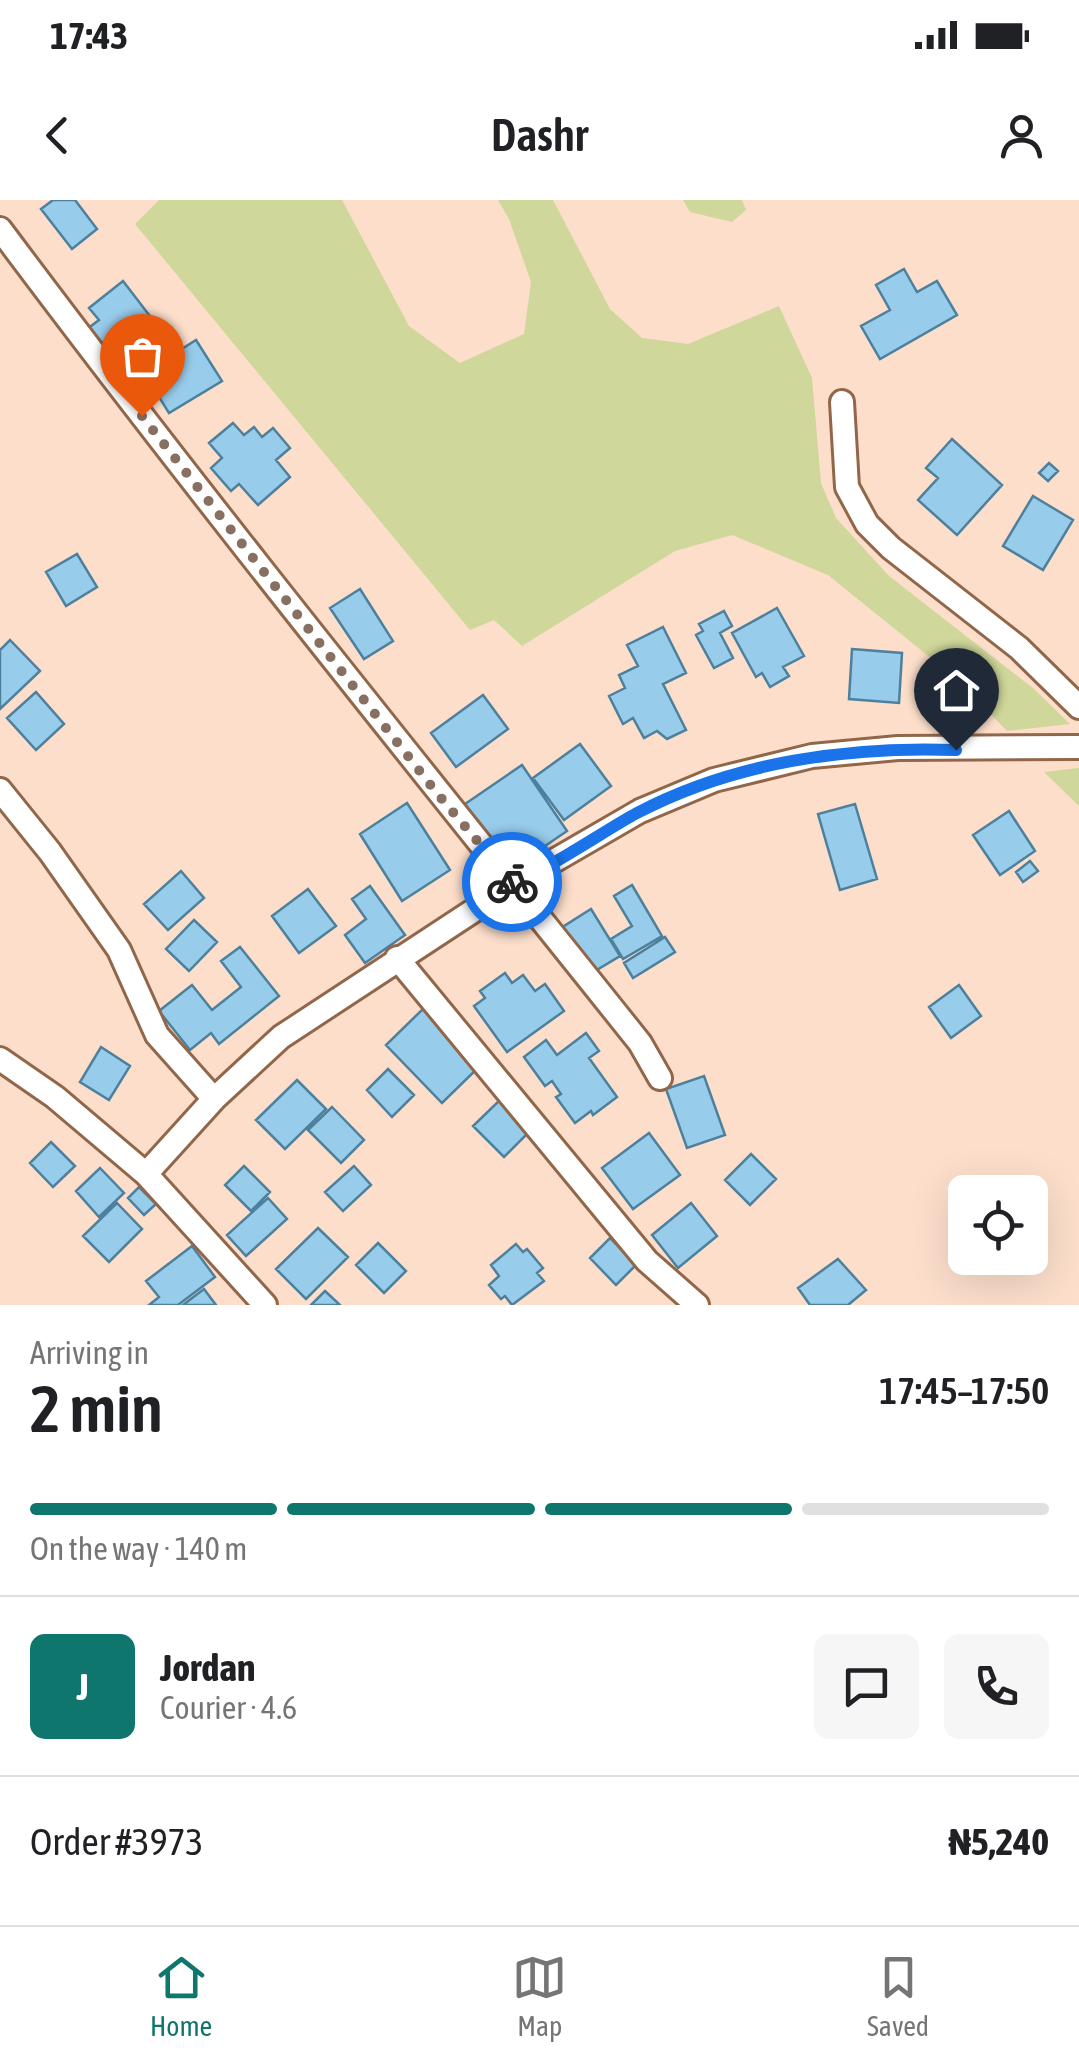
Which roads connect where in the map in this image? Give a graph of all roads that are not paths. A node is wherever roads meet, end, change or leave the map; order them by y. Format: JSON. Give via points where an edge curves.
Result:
{"nodes":[{"id":1,"x":0,"y":229,"type":"edge"},
{"id":2,"x":842,"y":402,"type":"dead end"},
{"id":3,"x":1079,"y":706,"type":"edge"},
{"id":4,"x":1079,"y":746,"type":"edge"},
{"id":5,"x":0,"y":790,"type":"edge"},
{"id":6,"x":514,"y":884,"type":"junction"},
{"id":7,"x":397,"y":958,"type":"junction"},
{"id":8,"x":0,"y":1059,"type":"edge"},
{"id":9,"x":660,"y":1078,"type":"dead end"},
{"id":10,"x":214,"y":1099,"type":"junction"},
{"id":11,"x":146,"y":1174,"type":"junction"},
{"id":12,"x":265,"y":1305,"type":"edge"},
{"id":13,"x":697,"y":1305,"type":"edge"}],
"edges":[{"from":1,"to":6,"type":"street"},
{"from":2,"to":3,"type":"street","via":[[847,487],[867,524]]},
{"from":4,"to":6,"type":"street","via":[[812,756],[714,780],[640,811]]},
{"from":5,"to":10,"type":"street","via":[[119,950],[158,1035]]},
{"from":6,"to":7,"type":"street"},
{"from":6,"to":9,"type":"street","via":[[640,1043]]},
{"from":7,"to":10,"type":"street","via":[[281,1037]]},
{"from":7,"to":13,"type":"street","via":[[648,1261]]},
{"from":8,"to":11,"type":"street"},
{"from":10,"to":11,"type":"street"},
{"from":11,"to":12,"type":"street"}]}
